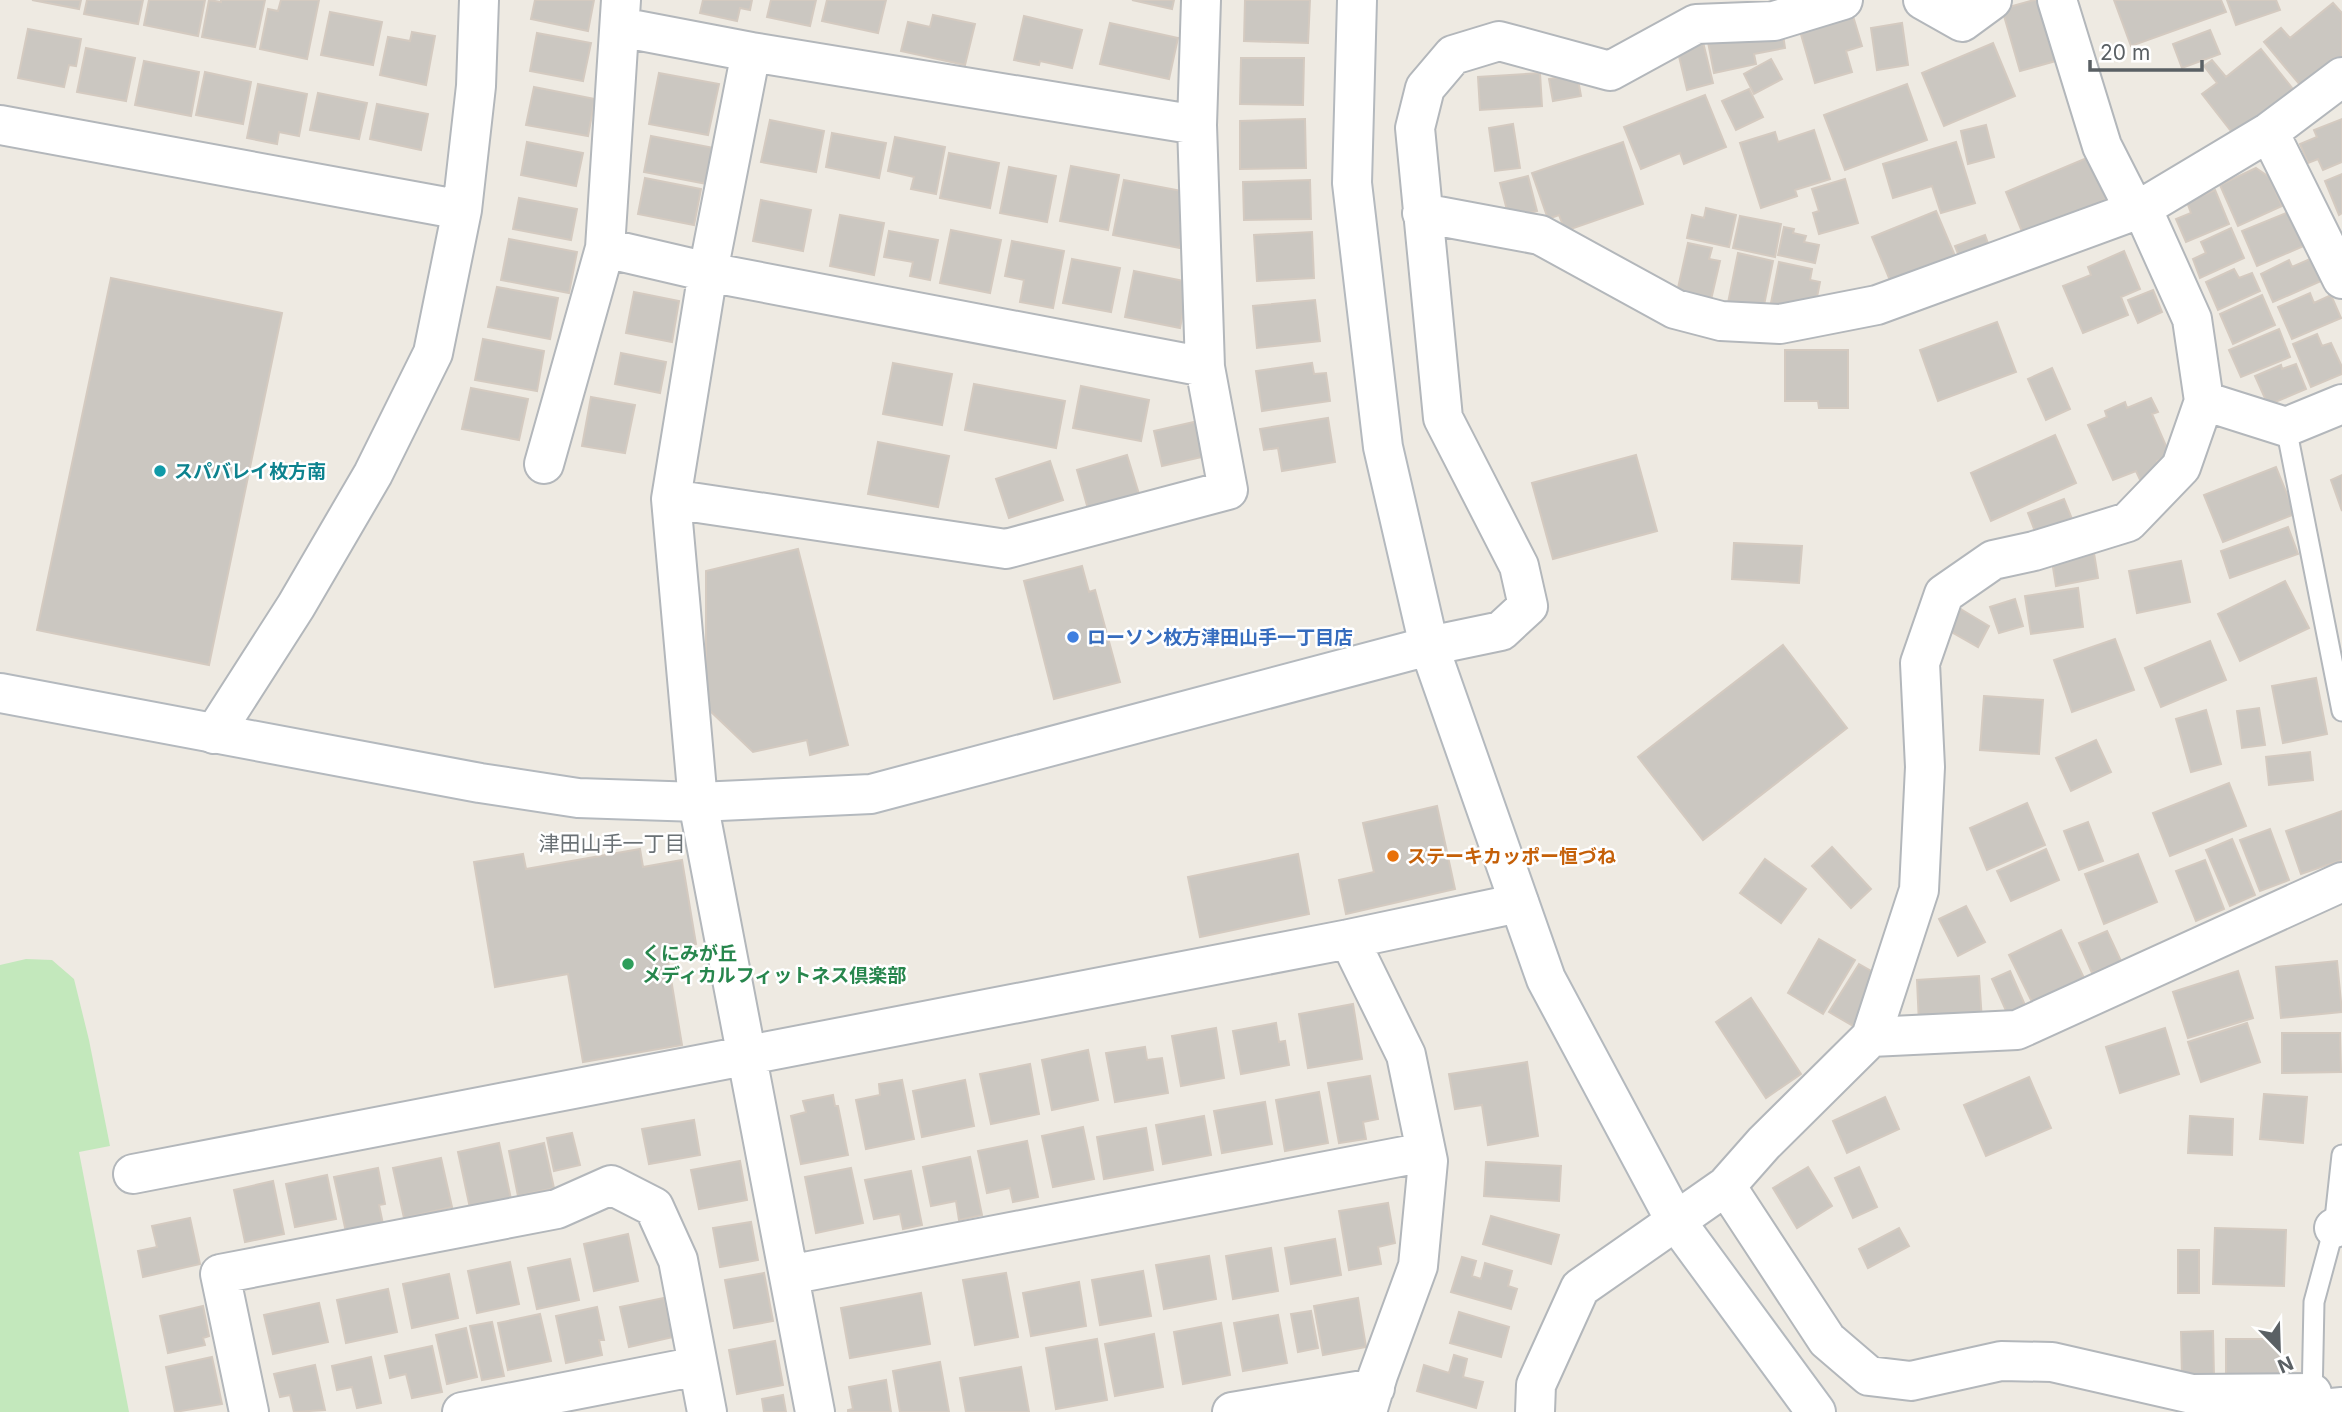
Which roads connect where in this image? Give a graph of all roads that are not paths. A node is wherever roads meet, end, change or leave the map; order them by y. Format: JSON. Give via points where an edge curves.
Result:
{"nodes":[{"id":1,"x":479,"y":0,"type":"edge"},
{"id":2,"x":1201,"y":0,"type":"edge"},
{"id":3,"x":1357,"y":0,"type":"edge"},
{"id":4,"x":1843,"y":0,"type":"edge"},
{"id":5,"x":1923,"y":0,"type":"edge"},
{"id":6,"x":1992,"y":0,"type":"edge"},
{"id":7,"x":2057,"y":0,"type":"edge"},
{"id":8,"x":620,"y":13,"type":"edge"},
{"id":9,"x":751,"y":52,"type":"junction"},
{"id":10,"x":2342,"y":77,"type":"edge"},
{"id":11,"x":0,"y":125,"type":"edge"},
{"id":12,"x":1197,"y":125,"type":"junction"},
{"id":13,"x":2269,"y":132,"type":"junction"},
{"id":14,"x":2139,"y":209,"type":"junction"},
{"id":15,"x":462,"y":210,"type":"junction"},
{"id":16,"x":1422,"y":213,"type":"junction"},
{"id":17,"x":605,"y":248,"type":"junction"},
{"id":18,"x":708,"y":272,"type":"junction"},
{"id":19,"x":2342,"y":279,"type":"edge"},
{"id":20,"x":1205,"y":367,"type":"junction"},
{"id":21,"x":2204,"y":401,"type":"junction"},
{"id":22,"x":2342,"y":404,"type":"edge"},
{"id":23,"x":2287,"y":427,"type":"junction"},
{"id":24,"x":544,"y":464,"type":"dead end"},
{"id":25,"x":671,"y":499,"type":"junction"},
{"id":26,"x":1429,"y":646,"type":"junction"},
{"id":27,"x":0,"y":693,"type":"edge"},
{"id":28,"x":2342,"y":710,"type":"edge"},
{"id":29,"x":214,"y":734,"type":"junction"},
{"id":30,"x":698,"y":802,"type":"junction"},
{"id":31,"x":2342,"y":882,"type":"edge"},
{"id":32,"x":1519,"y":902,"type":"junction"},
{"id":33,"x":1349,"y":939,"type":"junction"},
{"id":34,"x":1871,"y":1037,"type":"junction"},
{"id":35,"x":747,"y":1055,"type":"junction"},
{"id":36,"x":1425,"y":1152,"type":"junction"},
{"id":37,"x":2342,"y":1155,"type":"edge"},
{"id":38,"x":132,"y":1174,"type":"dead end"},
{"id":39,"x":1726,"y":1186,"type":"junction"},
{"id":40,"x":1675,"y":1220,"type":"junction"},
{"id":41,"x":2338,"y":1226,"type":"edge"},
{"id":42,"x":789,"y":1275,"type":"junction"},
{"id":43,"x":698,"y":1366,"type":"junction"},
{"id":44,"x":1371,"y":1400,"type":"edge"},
{"id":45,"x":2319,"y":1405,"type":"edge"},
{"id":46,"x":249,"y":1412,"type":"edge"},
{"id":47,"x":462,"y":1412,"type":"edge"},
{"id":48,"x":707,"y":1412,"type":"edge"},
{"id":49,"x":816,"y":1412,"type":"edge"},
{"id":50,"x":1232,"y":1412,"type":"edge"},
{"id":51,"x":1535,"y":1412,"type":"edge"},
{"id":52,"x":1816,"y":1412,"type":"edge"}],
"edges":[{"from":1,"to":15,"type":"street","via":[[476,86]]},
{"from":2,"to":12,"type":"street"},
{"from":3,"to":26,"type":"street","via":[[1352,183],[1383,447]]},
{"from":4,"to":16,"type":"street","via":[[1774,21],[1696,24],[1609,71],[1499,41],[1453,55],[1425,88],[1415,128]]},
{"from":5,"to":6,"type":"street","via":[[1962,22]]},
{"from":7,"to":14,"type":"street","via":[[2102,146]]},
{"from":8,"to":9,"type":"street"},
{"from":8,"to":17,"type":"street"},
{"from":9,"to":12,"type":"street"},
{"from":9,"to":18,"type":"street"},
{"from":10,"to":13,"type":"street"},
{"from":11,"to":15,"type":"street"},
{"from":12,"to":20,"type":"street"},
{"from":13,"to":14,"type":"street"},
{"from":13,"to":19,"type":"street"},
{"from":14,"to":16,"type":"street","via":[[1877,305],[1780,324],[1721,321],[1675,309],[1540,235]]},
{"from":14,"to":21,"type":"street","via":[[2192,319]]},
{"from":15,"to":29,"type":"street","via":[[433,353],[373,474]]},
{"from":16,"to":26,"type":"street","via":[[1443,418],[1519,566],[1528,606],[1501,631]]},
{"from":17,"to":18,"type":"street"},
{"from":17,"to":24,"type":"street"},
{"from":18,"to":20,"type":"street"},
{"from":18,"to":25,"type":"street"},
{"from":20,"to":25,"type":"street","via":[[1228,490],[1006,549]]},
{"from":21,"to":23,"type":"street"},
{"from":21,"to":34,"type":"street","via":[[2181,467],[2128,522],[1993,560],[1944,594],[1920,663],[1925,767],[1919,890]]},
{"from":22,"to":23,"type":"street"},
{"from":23,"to":28,"type":"lane"},
{"from":25,"to":30,"type":"street"},
{"from":26,"to":30,"type":"street","via":[[871,794]]},
{"from":26,"to":32,"type":"street"},
{"from":27,"to":29,"type":"street"},
{"from":29,"to":30,"type":"street","via":[[578,798]]},
{"from":30,"to":35,"type":"street"},
{"from":31,"to":34,"type":"street","via":[[2017,1030]]},
{"from":32,"to":33,"type":"street"},
{"from":32,"to":40,"type":"street","via":[[1546,979]]},
{"from":33,"to":35,"type":"street"},
{"from":33,"to":36,"type":"street","via":[[1406,1055]]},
{"from":34,"to":39,"type":"street"},
{"from":35,"to":38,"type":"street"},
{"from":35,"to":42,"type":"street"},
{"from":36,"to":42,"type":"street"},
{"from":36,"to":44,"type":"street","via":[[1419,1266]]},
{"from":37,"to":41,"type":"lane"},
{"from":39,"to":40,"type":"street"},
{"from":39,"to":45,"type":"street","via":[[1827,1340],[1869,1376],[1911,1381],[2001,1361],[2052,1362],[2192,1394]]},
{"from":40,"to":51,"type":"street","via":[[1580,1288],[1536,1385]]},
{"from":40,"to":52,"type":"street"},
{"from":41,"to":45,"type":"lane","via":[[2314,1302]]},
{"from":42,"to":49,"type":"street"},
{"from":43,"to":46,"type":"street","via":[[678,1260],[654,1207],[611,1185],[557,1209],[220,1274]]},
{"from":43,"to":47,"type":"street"},
{"from":43,"to":48,"type":"street"},
{"from":44,"to":50,"type":"street"}]}
